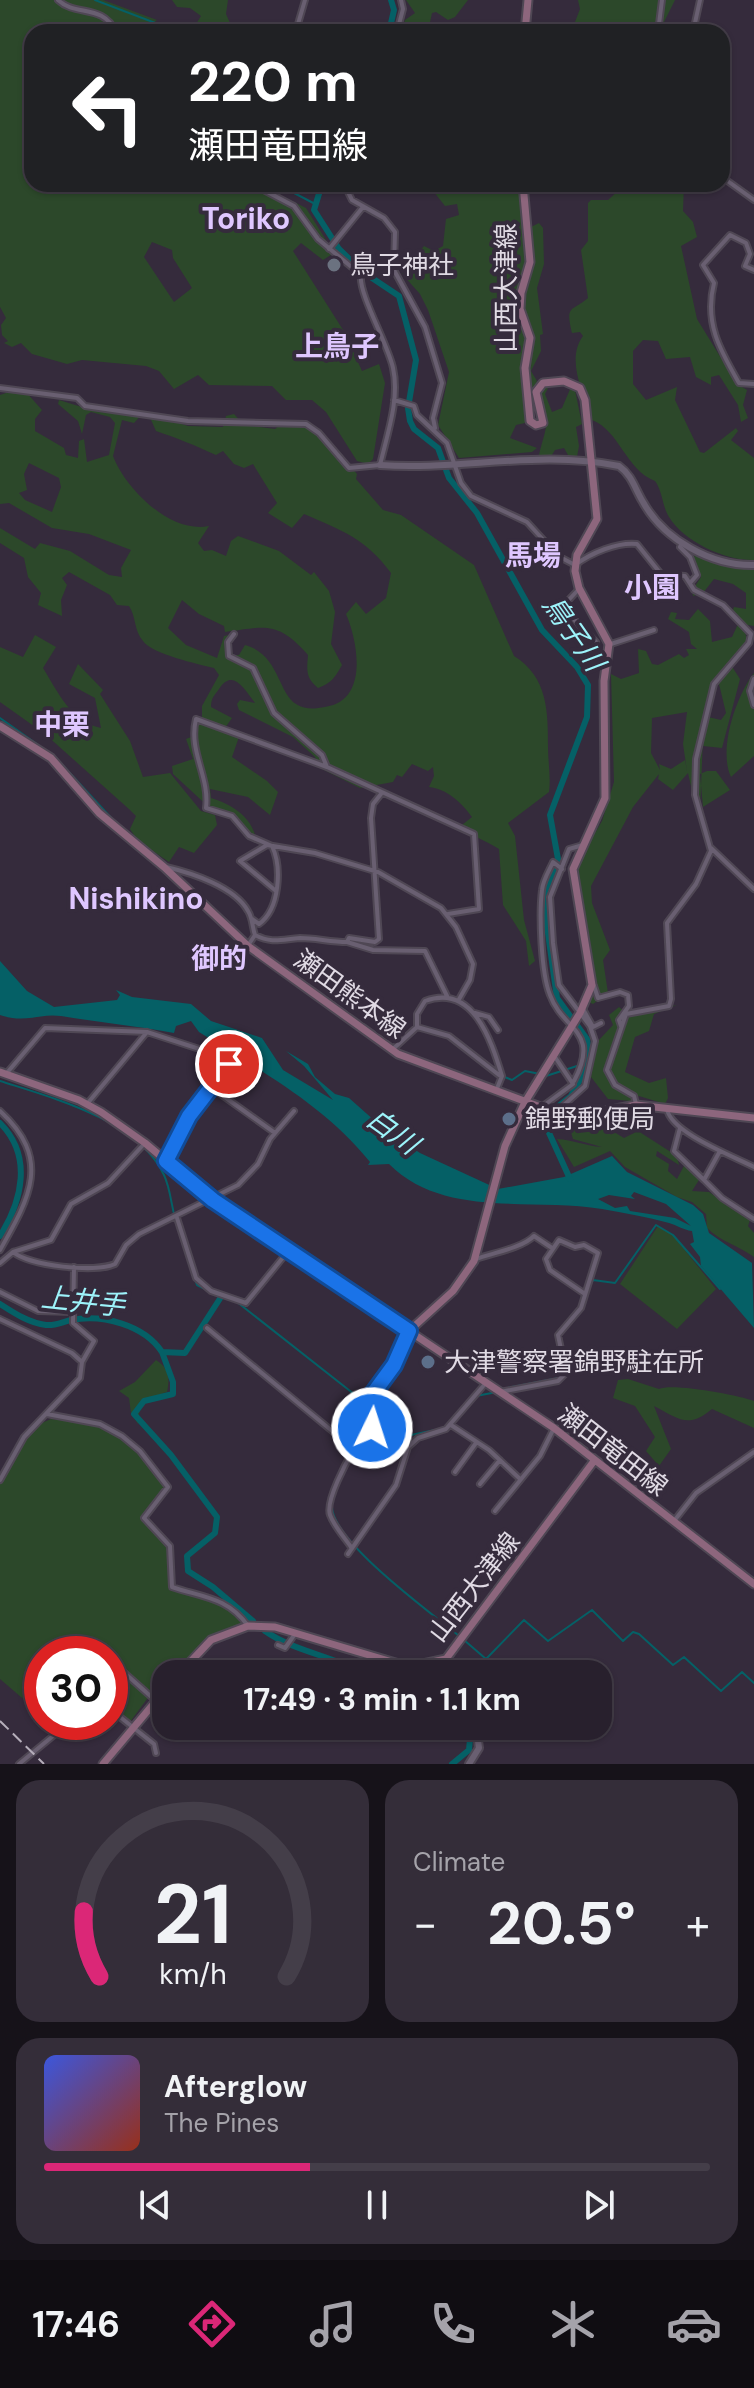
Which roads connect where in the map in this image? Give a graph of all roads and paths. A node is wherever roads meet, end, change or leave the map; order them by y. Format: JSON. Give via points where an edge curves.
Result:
{"nodes":[{"id":1,"x":58,"y":0,"type":"edge"},
{"id":2,"x":305,"y":0,"type":"edge"},
{"id":3,"x":401,"y":0,"type":"edge"},
{"id":4,"x":528,"y":0,"type":"edge"},
{"id":5,"x":662,"y":0,"type":"edge"},
{"id":6,"x":700,"y":0,"type":"edge"},
{"id":7,"x":111,"y":24,"type":"edge"},
{"id":8,"x":298,"y":24,"type":"edge"},
{"id":9,"x":399,"y":24,"type":"edge"},
{"id":10,"x":526,"y":24,"type":"edge"},
{"id":11,"x":659,"y":24,"type":"edge"},
{"id":12,"x":695,"y":24,"type":"edge"},
{"id":13,"x":730,"y":183,"type":"edge"},
{"id":14,"x":267,"y":192,"type":"edge"},
{"id":15,"x":346,"y":192,"type":"edge"},
{"id":16,"x":524,"y":192,"type":"edge"},
{"id":17,"x":754,"y":200,"type":"edge"},
{"id":18,"x":364,"y":207,"type":"junction"},
{"id":19,"x":329,"y":249,"type":"junction"},
{"id":20,"x":754,"y":270,"type":"edge"},
{"id":21,"x":754,"y":384,"type":"edge"},
{"id":22,"x":0,"y":388,"type":"edge"},
{"id":23,"x":394,"y":400,"type":"junction"},
{"id":24,"x":437,"y":432,"type":"junction"},
{"id":25,"x":453,"y":464,"type":"junction"},
{"id":26,"x":592,"y":464,"type":"junction"},
{"id":27,"x":380,"y":465,"type":"junction"},
{"id":28,"x":682,"y":543,"type":"junction"},
{"id":29,"x":575,"y":565,"type":"junction"},
{"id":30,"x":754,"y":565,"type":"edge"},
{"id":31,"x":690,"y":583,"type":"junction"},
{"id":32,"x":579,"y":588,"type":"junction"},
{"id":33,"x":654,"y":630,"type":"dead end"},
{"id":34,"x":234,"y":634,"type":"dead end"},
{"id":35,"x":596,"y":642,"type":"dead end"},
{"id":36,"x":609,"y":644,"type":"junction"},
{"id":37,"x":752,"y":644,"type":"edge"},
{"id":38,"x":754,"y":679,"type":"edge"},
{"id":39,"x":754,"y":705,"type":"edge"},
{"id":40,"x":0,"y":726,"type":"edge"},
{"id":41,"x":327,"y":767,"type":"junction"},
{"id":42,"x":381,"y":794,"type":"junction"},
{"id":43,"x":583,"y":845,"type":"junction"},
{"id":44,"x":272,"y":846,"type":"junction"},
{"id":45,"x":711,"y":848,"type":"junction"},
{"id":46,"x":164,"y":867,"type":"junction"},
{"id":47,"x":562,"y":869,"type":"junction"},
{"id":48,"x":376,"y":872,"type":"junction"},
{"id":49,"x":754,"y":889,"type":"edge"},
{"id":50,"x":276,"y":891,"type":"junction"},
{"id":51,"x":448,"y":914,"type":"junction"},
{"id":52,"x":252,"y":919,"type":"junction"},
{"id":53,"x":255,"y":935,"type":"junction"},
{"id":54,"x":347,"y":942,"type":"junction"},
{"id":55,"x":248,"y":946,"type":"junction"},
{"id":56,"x":591,"y":981,"type":"junction"},
{"id":57,"x":447,"y":996,"type":"junction"},
{"id":58,"x":458,"y":1001,"type":"junction"},
{"id":59,"x":581,"y":1012,"type":"junction"},
{"id":60,"x":475,"y":1013,"type":"junction"},
{"id":61,"x":601,"y":1023,"type":"dead end"},
{"id":62,"x":574,"y":1024,"type":"junction"},
{"id":63,"x":621,"y":1026,"type":"junction"},
{"id":64,"x":417,"y":1027,"type":"junction"},
{"id":65,"x":498,"y":1030,"type":"dead end"},
{"id":66,"x":147,"y":1032,"type":"junction"},
{"id":67,"x":392,"y":1049,"type":"junction"},
{"id":68,"x":554,"y":1055,"type":"junction"},
{"id":69,"x":3,"y":1073,"type":"edge"},
{"id":70,"x":502,"y":1076,"type":"junction"},
{"id":71,"x":574,"y":1081,"type":"junction"},
{"id":72,"x":212,"y":1087,"type":"junction"},
{"id":73,"x":496,"y":1091,"type":"junction"},
{"id":74,"x":525,"y":1102,"type":"junction"},
{"id":75,"x":87,"y":1104,"type":"junction"},
{"id":76,"x":636,"y":1105,"type":"junction"},
{"id":77,"x":541,"y":1108,"type":"junction"},
{"id":78,"x":667,"y":1109,"type":"junction"},
{"id":79,"x":0,"y":1111,"type":"edge"},
{"id":80,"x":294,"y":1111,"type":"dead end"},
{"id":81,"x":554,"y":1114,"type":"junction"},
{"id":82,"x":754,"y":1118,"type":"edge"},
{"id":83,"x":681,"y":1127,"type":"junction"},
{"id":84,"x":275,"y":1133,"type":"junction"},
{"id":85,"x":145,"y":1143,"type":"junction"},
{"id":86,"x":720,"y":1150,"type":"junction"},
{"id":87,"x":166,"y":1161,"type":"junction"},
{"id":88,"x":754,"y":1167,"type":"edge"},
{"id":89,"x":704,"y":1180,"type":"junction"},
{"id":90,"x":213,"y":1200,"type":"junction"},
{"id":91,"x":175,"y":1219,"type":"junction"},
{"id":92,"x":754,"y":1219,"type":"edge"},
{"id":93,"x":552,"y":1248,"type":"junction"},
{"id":94,"x":0,"y":1250,"type":"edge"},
{"id":95,"x":289,"y":1250,"type":"junction"},
{"id":96,"x":13,"y":1252,"type":"junction"},
{"id":97,"x":474,"y":1261,"type":"junction"},
{"id":98,"x":0,"y":1263,"type":"edge"},
{"id":99,"x":74,"y":1266,"type":"junction"},
{"id":100,"x":0,"y":1292,"type":"edge"},
{"id":101,"x":585,"y":1294,"type":"junction"},
{"id":102,"x":73,"y":1312,"type":"junction"},
{"id":103,"x":0,"y":1319,"type":"edge"},
{"id":104,"x":207,"y":1328,"type":"dead end"},
{"id":105,"x":409,"y":1331,"type":"junction"},
{"id":106,"x":82,"y":1362,"type":"junction"},
{"id":107,"x":485,"y":1384,"type":"junction"},
{"id":108,"x":499,"y":1392,"type":"junction"},
{"id":109,"x":47,"y":1414,"type":"junction"},
{"id":110,"x":451,"y":1425,"type":"junction"},
{"id":111,"x":554,"y":1428,"type":"junction"},
{"id":112,"x":476,"y":1443,"type":"junction"},
{"id":113,"x":354,"y":1449,"type":"junction"},
{"id":114,"x":754,"y":1452,"type":"edge"},
{"id":115,"x":500,"y":1460,"type":"junction"},
{"id":116,"x":594,"y":1461,"type":"junction"},
{"id":117,"x":455,"y":1472,"type":"dead end"},
{"id":118,"x":519,"y":1478,"type":"junction"},
{"id":119,"x":0,"y":1480,"type":"edge"},
{"id":120,"x":480,"y":1484,"type":"dead end"},
{"id":121,"x":495,"y":1511,"type":"dead end"},
{"id":122,"x":673,"y":1523,"type":"junction"},
{"id":123,"x":351,"y":1547,"type":"junction"},
{"id":124,"x":348,"y":1554,"type":"dead end"},
{"id":125,"x":754,"y":1584,"type":"edge"},
{"id":126,"x":248,"y":1626,"type":"junction"},
{"id":127,"x":296,"y":1633,"type":"junction"},
{"id":128,"x":278,"y":1645,"type":"dead end"},
{"id":129,"x":192,"y":1660,"type":"edge"},
{"id":130,"x":386,"y":1660,"type":"edge"},
{"id":131,"x":443,"y":1660,"type":"edge"},
{"id":132,"x":128,"y":1676,"type":"edge"},
{"id":133,"x":152,"y":1697,"type":"edge"},
{"id":134,"x":152,"y":1706,"type":"edge"},
{"id":135,"x":128,"y":1724,"type":"edge"},
{"id":136,"x":133,"y":1728,"type":"junction"},
{"id":137,"x":48,"y":1740,"type":"edge"},
{"id":138,"x":478,"y":1740,"type":"edge"},
{"id":139,"x":156,"y":1753,"type":"dead end"},
{"id":140,"x":19,"y":1764,"type":"edge"},
{"id":141,"x":103,"y":1764,"type":"edge"},
{"id":142,"x":469,"y":1764,"type":"edge"}],
"edges":[{"from":1,"to":7,"type":"street","via":[[66,7],[91,9]]},
{"from":2,"to":8,"type":"street"},
{"from":3,"to":9,"type":"street"},
{"from":4,"to":10,"type":"main road"},
{"from":5,"to":11,"type":"street"},
{"from":6,"to":12,"type":"street"},
{"from":13,"to":17,"type":"street"},
{"from":14,"to":19,"type":"street","via":[[294,206]]},
{"from":15,"to":18,"type":"street"},
{"from":16,"to":26,"type":"main road","name":"山西大津線","via":[[530,262],[520,309],[530,338],[525,368],[530,421],[538,425],[544,419],[536,398],[539,386],[547,381],[575,384],[585,400]]},
{"from":18,"to":19,"type":"street"},
{"from":18,"to":24,"type":"street","via":[[395,232],[394,270],[425,327],[442,383],[433,418]]},
{"from":19,"to":23,"type":"street","via":[[361,275],[361,290],[393,369]]},
{"from":20,"to":21,"type":"street","via":[[745,266],[750,254],[746,243],[730,235],[703,265],[714,283],[715,341],[739,383]]},
{"from":22,"to":27,"type":"street","via":[[77,398],[85,406],[164,419],[306,424],[349,468]]},
{"from":23,"to":24,"type":"street","via":[[414,406],[420,419]]},
{"from":23,"to":27,"type":"street"},
{"from":24,"to":25,"type":"street","via":[[447,443]]},
{"from":25,"to":26,"type":"street","via":[[510,459]]},
{"from":25,"to":27,"type":"street"},
{"from":25,"to":29,"type":"street","via":[[471,496],[527,522],[558,556]]},
{"from":26,"to":28,"type":"street","via":[[624,470],[651,514]]},
{"from":26,"to":29,"type":"main road","name":"山西大津線","via":[[597,519]]},
{"from":28,"to":30,"type":"street","via":[[718,560]]},
{"from":28,"to":31,"type":"street","via":[[697,575]]},
{"from":29,"to":31,"type":"street","via":[[599,552],[637,544],[661,574],[685,576]]},
{"from":29,"to":32,"type":"main road"},
{"from":31,"to":37,"type":"street","via":[[738,617]]},
{"from":32,"to":35,"type":"street","via":[[562,607]]},
{"from":32,"to":36,"type":"main road"},
{"from":33,"to":36,"type":"street"},
{"from":34,"to":41,"type":"street","via":[[228,642],[229,656],[253,668],[277,716],[322,755]]},
{"from":36,"to":43,"type":"main road","via":[[603,688],[605,798]]},
{"from":37,"to":45,"type":"street","via":[[718,676],[702,729],[695,795]]},
{"from":38,"to":39,"type":"street"},
{"from":40,"to":46,"type":"main road","name":"瀬田熊本線","via":[[51,758],[99,813]]},
{"from":41,"to":42,"type":"street"},
{"from":41,"to":44,"type":"street","via":[[196,719],[194,751],[206,808],[232,816],[249,836]]},
{"from":42,"to":48,"type":"street","via":[[371,812]]},
{"from":42,"to":51,"type":"street","via":[[475,836],[479,909]]},
{"from":43,"to":47,"type":"street","via":[[569,849]]},
{"from":43,"to":56,"type":"main road","via":[[572,878]]},
{"from":44,"to":48,"type":"street"},
{"from":44,"to":50,"type":"street"},
{"from":44,"to":50,"type":"street","via":[[240,862]]},
{"from":45,"to":49,"type":"street"},
{"from":45,"to":63,"type":"street","via":[[696,884],[667,923],[669,1006],[626,1014]]},
{"from":46,"to":52,"type":"street","via":[[221,885],[244,904]]},
{"from":46,"to":55,"type":"main road","name":"瀬田熊本線"},
{"from":47,"to":59,"type":"street","via":[[550,897],[553,943],[559,985]]},
{"from":47,"to":62,"type":"street","via":[[554,863],[542,888],[546,981],[555,1005]]},
{"from":48,"to":51,"type":"street"},
{"from":48,"to":54,"type":"street","via":[[379,939]]},
{"from":50,"to":52,"type":"street","via":[[265,921]]},
{"from":51,"to":58,"type":"street","via":[[473,964]]},
{"from":52,"to":53,"type":"street"},
{"from":53,"to":54,"type":"street","via":[[273,942]]},
{"from":53,"to":55,"type":"street"},
{"from":54,"to":57,"type":"street","via":[[373,950],[425,951]]},
{"from":55,"to":67,"type":"main road","name":"瀬田熊本線"},
{"from":56,"to":59,"type":"main road"},
{"from":56,"to":63,"type":"street","via":[[598,998],[628,995]]},
{"from":57,"to":58,"type":"street"},
{"from":57,"to":64,"type":"street","via":[[425,1001]]},
{"from":58,"to":60,"type":"street"},
{"from":59,"to":61,"type":"street","via":[[593,1027]]},
{"from":59,"to":62,"type":"main road"},
{"from":59,"to":81,"type":"street","via":[[595,1041],[592,1063],[578,1095]]},
{"from":60,"to":65,"type":"street","via":[[489,1017]]},
{"from":60,"to":70,"type":"street"},
{"from":62,"to":68,"type":"main road"},
{"from":62,"to":71,"type":"street","via":[[583,1053]]},
{"from":63,"to":76,"type":"street","via":[[607,1070],[615,1085],[634,1096]]},
{"from":64,"to":67,"type":"street"},
{"from":64,"to":70,"type":"street","via":[[449,1036]]},
{"from":66,"to":69,"type":"street","via":[[45,1028]]},
{"from":66,"to":72,"type":"street","via":[[228,1061]]},
{"from":66,"to":75,"type":"street"},
{"from":67,"to":73,"type":"main road","name":"瀬田熊本線"},
{"from":68,"to":71,"type":"street"},
{"from":68,"to":74,"type":"main road"},
{"from":69,"to":75,"type":"main road","name":"瀬田竜田線"},
{"from":70,"to":73,"type":"street"},
{"from":71,"to":77,"type":"street"},
{"from":72,"to":84,"type":"street"},
{"from":72,"to":87,"type":"street","via":[[189,1116]]},
{"from":73,"to":74,"type":"main road","name":"瀬田熊本線"},
{"from":74,"to":77,"type":"main road","name":"瀬田熊本線"},
{"from":74,"to":97,"type":"main road","via":[[495,1172]]},
{"from":75,"to":85,"type":"main road","name":"瀬田竜田線"},
{"from":76,"to":78,"type":"main road","name":"瀬田熊本線"},
{"from":76,"to":81,"type":"main road","name":"瀬田熊本線","via":[[578,1118]]},
{"from":77,"to":81,"type":"main road","name":"瀬田熊本線"},
{"from":78,"to":82,"type":"main road","name":"瀬田熊本線"},
{"from":78,"to":83,"type":"street"},
{"from":79,"to":94,"type":"street","via":[[25,1137],[30,1161],[24,1206]]},
{"from":80,"to":84,"type":"street"},
{"from":83,"to":86,"type":"street"},
{"from":83,"to":89,"type":"street","via":[[674,1151]]},
{"from":84,"to":90,"type":"street","via":[[247,1176]]},
{"from":85,"to":87,"type":"main road","name":"瀬田竜田線"},
{"from":85,"to":96,"type":"street","via":[[108,1183],[71,1204],[51,1240]]},
{"from":86,"to":88,"type":"street"},
{"from":86,"to":89,"type":"street"},
{"from":87,"to":90,"type":"main road","name":"瀬田竜田線"},
{"from":89,"to":92,"type":"street"},
{"from":90,"to":91,"type":"street"},
{"from":90,"to":95,"type":"main road","name":"瀬田竜田線"},
{"from":91,"to":95,"type":"street","via":[[202,1286],[246,1303]]},
{"from":91,"to":99,"type":"street","via":[[139,1234],[115,1264],[98,1270]]},
{"from":93,"to":97,"type":"street","via":[[534,1236]]},
{"from":93,"to":101,"type":"street","via":[[546,1259],[550,1270]]},
{"from":93,"to":101,"type":"street","via":[[559,1240],[598,1253]]},
{"from":95,"to":105,"type":"main road","name":"瀬田竜田線"},
{"from":96,"to":98,"type":"street"},
{"from":96,"to":99,"type":"street","via":[[23,1260]]},
{"from":97,"to":105,"type":"main road","via":[[453,1291]]},
{"from":99,"to":102,"type":"street"},
{"from":100,"to":102,"type":"street","via":[[38,1311]]},
{"from":101,"to":108,"type":"street","via":[[579,1311],[558,1335],[566,1370],[562,1379]]},
{"from":102,"to":106,"type":"street","via":[[73,1323],[94,1341]]},
{"from":103,"to":106,"type":"street"},
{"from":104,"to":113,"type":"street"},
{"from":105,"to":107,"type":"main road","name":"瀬田竜田線"},
{"from":105,"to":113,"type":"street","via":[[394,1365],[372,1395],[372,1428],[359,1452]]},
{"from":106,"to":109,"type":"street","via":[[80,1378]]},
{"from":107,"to":108,"type":"main road","name":"瀬田竜田線"},
{"from":107,"to":110,"type":"street"},
{"from":108,"to":111,"type":"main road","name":"瀬田竜田線"},
{"from":109,"to":119,"type":"street","via":[[24,1437]]},
{"from":109,"to":126,"type":"street","via":[[100,1424],[133,1443],[168,1487],[144,1518],[170,1546],[172,1587],[219,1600]]},
{"from":110,"to":112,"type":"street"},
{"from":110,"to":123,"type":"street","via":[[410,1444],[396,1485]]},
{"from":111,"to":116,"type":"main road","name":"瀬田竜田線"},
{"from":111,"to":118,"type":"street","via":[[540,1456]]},
{"from":112,"to":115,"type":"street"},
{"from":112,"to":117,"type":"street"},
{"from":113,"to":123,"type":"street","via":[[328,1510]]},
{"from":114,"to":122,"type":"street","via":[[696,1493]]},
{"from":115,"to":118,"type":"street"},
{"from":115,"to":120,"type":"street"},
{"from":116,"to":122,"type":"main road","name":"瀬田竜田線"},
{"from":116,"to":131,"type":"main road","name":"山西大津線"},
{"from":118,"to":121,"type":"street"},
{"from":122,"to":125,"type":"main road","name":"瀬田竜田線"},
{"from":123,"to":124,"type":"street"},
{"from":126,"to":127,"type":"main road","name":"山西大津線"},
{"from":126,"to":129,"type":"main road","name":"山西大津線","via":[[211,1640]]},
{"from":127,"to":128,"type":"street","via":[[285,1648]]},
{"from":127,"to":130,"type":"main road","name":"山西大津線"},
{"from":132,"to":133,"type":"street"},
{"from":134,"to":136,"type":"main road"},
{"from":135,"to":136,"type":"street"},
{"from":136,"to":139,"type":"street","via":[[154,1744]]},
{"from":136,"to":141,"type":"main road"},
{"from":137,"to":140,"type":"street"},
{"from":138,"to":142,"type":"street"}]}
